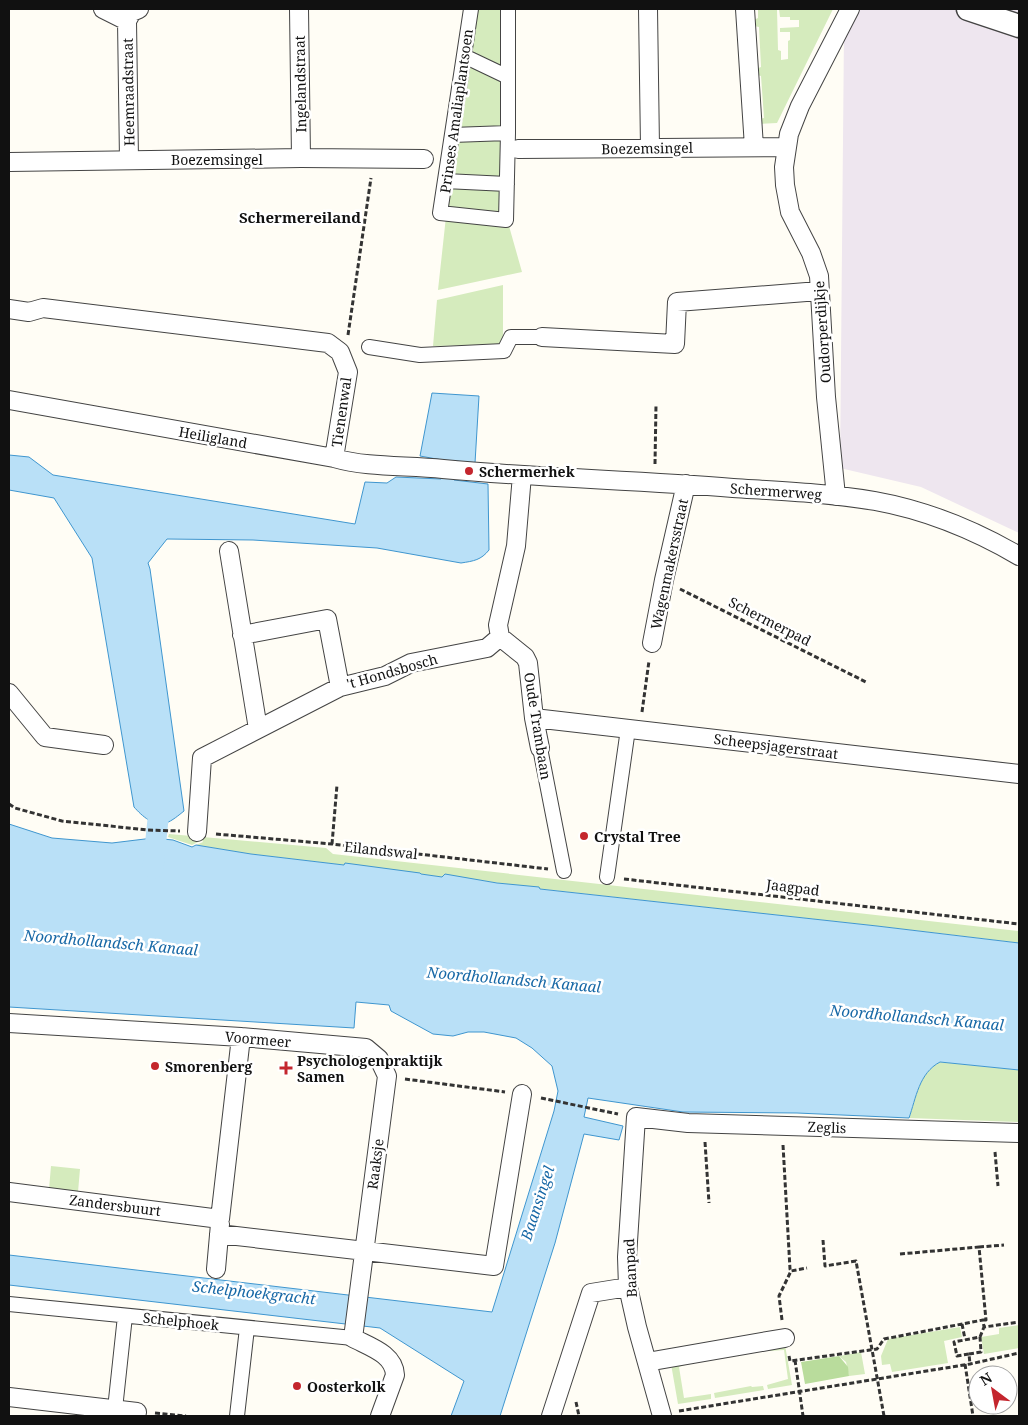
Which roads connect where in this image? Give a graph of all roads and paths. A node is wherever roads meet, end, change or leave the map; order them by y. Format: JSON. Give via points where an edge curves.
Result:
{"nodes":[{"id":1,"x":103,"y":9,"type":"edge"},
{"id":2,"x":299,"y":9,"type":"edge"},
{"id":3,"x":471,"y":9,"type":"edge"},
{"id":4,"x":508,"y":9,"type":"edge"},
{"id":5,"x":648,"y":9,"type":"edge"},
{"id":6,"x":746,"y":9,"type":"edge"},
{"id":7,"x":850,"y":9,"type":"edge"},
{"id":8,"x":968,"y":9,"type":"edge"},
{"id":9,"x":133,"y":15,"type":"edge"},
{"id":10,"x":1019,"y":26,"type":"edge"},
{"id":11,"x":464,"y":56,"type":"junction"},
{"id":12,"x":508,"y":77,"type":"junction"},
{"id":13,"x":508,"y":133,"type":"junction"},
{"id":14,"x":452,"y":134,"type":"junction"},
{"id":15,"x":650,"y":147,"type":"junction"},
{"id":16,"x":754,"y":147,"type":"junction"},
{"id":17,"x":787,"y":147,"type":"junction"},
{"id":18,"x":513,"y":149,"type":"junction"},
{"id":19,"x":301,"y":158,"type":"junction"},
{"id":20,"x":374,"y":159,"type":"junction"},
{"id":21,"x":424,"y":159,"type":"joint"},
{"id":22,"x":448,"y":159,"type":"junction"},
{"id":23,"x":129,"y":160,"type":"junction"},
{"id":24,"x":9,"y":162,"type":"edge"},
{"id":25,"x":445,"y":181,"type":"junction"},
{"id":26,"x":507,"y":184,"type":"junction"},
{"id":27,"x":819,"y":292,"type":"junction"},
{"id":28,"x":9,"y":309,"type":"edge"},
{"id":29,"x":542,"y":338,"type":"joint"},
{"id":30,"x":328,"y":344,"type":"junction"},
{"id":31,"x":369,"y":348,"type":"dead end"},
{"id":32,"x":9,"y":400,"type":"edge"},
{"id":33,"x":656,"y":405,"type":"dead end"},
{"id":34,"x":334,"y":458,"type":"junction"},
{"id":35,"x":522,"y":475,"type":"junction"},
{"id":36,"x":654,"y":482,"type":"junction"},
{"id":37,"x":686,"y":484,"type":"junction"},
{"id":38,"x":836,"y":496,"type":"junction"},
{"id":39,"x":229,"y":551,"type":"dead end"},
{"id":40,"x":1019,"y":556,"type":"edge"},
{"id":41,"x":664,"y":580,"type":"junction"},
{"id":42,"x":242,"y":635,"type":"junction"},
{"id":43,"x":500,"y":637,"type":"junction"},
{"id":44,"x":652,"y":643,"type":"joint"},
{"id":45,"x":866,"y":682,"type":"dead end"},
{"id":46,"x":340,"y":687,"type":"junction"},
{"id":47,"x":9,"y":693,"type":"edge"},
{"id":48,"x":534,"y":718,"type":"junction"},
{"id":49,"x":258,"y":729,"type":"junction"},
{"id":50,"x":634,"y":729,"type":"junction"},
{"id":51,"x":104,"y":745,"type":"dead end"},
{"id":52,"x":540,"y":748,"type":"joint"},
{"id":53,"x":1019,"y":774,"type":"edge"},
{"id":54,"x":337,"y":784,"type":"dead end"},
{"id":55,"x":9,"y":804,"type":"edge"},
{"id":56,"x":197,"y":832,"type":"junction"},
{"id":57,"x":332,"y":844,"type":"junction"},
{"id":58,"x":564,"y":870,"type":"joint"},
{"id":59,"x":607,"y":877,"type":"joint"},
{"id":60,"x":1019,"y":924,"type":"edge"},
{"id":61,"x":9,"y":1023,"type":"edge"},
{"id":62,"x":241,"y":1037,"type":"junction"},
{"id":63,"x":387,"y":1076,"type":"junction"},
{"id":64,"x":522,"y":1094,"type":"junction"},
{"id":65,"x":636,"y":1117,"type":"junction"},
{"id":66,"x":705,"y":1123,"type":"junction"},
{"id":67,"x":782,"y":1126,"type":"junction"},
{"id":68,"x":996,"y":1132,"type":"junction"},
{"id":69,"x":1019,"y":1132,"type":"edge"},
{"id":70,"x":998,"y":1186,"type":"dead end"},
{"id":71,"x":9,"y":1192,"type":"edge"},
{"id":72,"x":709,"y":1203,"type":"dead end"},
{"id":73,"x":219,"y":1226,"type":"junction"},
{"id":74,"x":823,"y":1240,"type":"dead end"},
{"id":75,"x":1004,"y":1245,"type":"dead end"},
{"id":76,"x":979,"y":1247,"type":"junction"},
{"id":77,"x":364,"y":1252,"type":"junction"},
{"id":78,"x":900,"y":1254,"type":"dead end"},
{"id":79,"x":807,"y":1268,"type":"dead end"},
{"id":80,"x":216,"y":1269,"type":"dead end"},
{"id":81,"x":791,"y":1271,"type":"junction"},
{"id":82,"x":628,"y":1287,"type":"junction"},
{"id":83,"x":9,"y":1304,"type":"edge"},
{"id":84,"x":125,"y":1316,"type":"junction"},
{"id":85,"x":984,"y":1320,"type":"junction"},
{"id":86,"x":1019,"y":1322,"type":"edge"},
{"id":87,"x":962,"y":1324,"type":"junction"},
{"id":88,"x":984,"y":1327,"type":"junction"},
{"id":89,"x":247,"y":1328,"type":"junction"},
{"id":90,"x":354,"y":1333,"type":"junction"},
{"id":91,"x":980,"y":1336,"type":"junction"},
{"id":92,"x":785,"y":1338,"type":"junction"},
{"id":93,"x":965,"y":1339,"type":"junction"},
{"id":94,"x":872,"y":1349,"type":"junction"},
{"id":95,"x":1019,"y":1353,"type":"edge"},
{"id":96,"x":969,"y":1354,"type":"junction"},
{"id":97,"x":795,"y":1360,"type":"junction"},
{"id":98,"x":647,"y":1362,"type":"junction"},
{"id":99,"x":965,"y":1364,"type":"junction"},
{"id":100,"x":970,"y":1364,"type":"junction"},
{"id":101,"x":878,"y":1379,"type":"junction"},
{"id":102,"x":799,"y":1392,"type":"junction"},
{"id":103,"x":9,"y":1397,"type":"edge"},
{"id":104,"x":114,"y":1409,"type":"junction"},
{"id":105,"x":137,"y":1414,"type":"edge"},
{"id":106,"x":662,"y":1415,"type":"edge"},
{"id":107,"x":186,"y":1416,"type":"edge"},
{"id":108,"x":237,"y":1416,"type":"edge"},
{"id":109,"x":380,"y":1416,"type":"edge"},
{"id":110,"x":552,"y":1416,"type":"edge"},
{"id":111,"x":802,"y":1416,"type":"edge"},
{"id":112,"x":884,"y":1416,"type":"edge"},
{"id":113,"x":973,"y":1416,"type":"edge"}],
"edges":[{"from":1,"to":9,"type":"street","name":"Heemraadstraat"},
{"from":2,"to":19,"type":"street","name":"Ingelandstraat"},
{"from":3,"to":11,"type":"street","name":"Prinses Amaliaplantsoen"},
{"from":4,"to":12,"type":"street"},
{"from":5,"to":15,"type":"street"},
{"from":6,"to":16,"type":"street"},
{"from":7,"to":17,"type":"street","name":"Oudorperdijkje","via":[[800,106]]},
{"from":8,"to":10,"type":"street"},
{"from":9,"to":23,"type":"street","name":"Heemraadstraat"},
{"from":11,"to":12,"type":"street"},
{"from":11,"to":14,"type":"street","name":"Prinses Amaliaplantsoen"},
{"from":12,"to":13,"type":"street"},
{"from":13,"to":14,"type":"street"},
{"from":13,"to":18,"type":"street"},
{"from":14,"to":22,"type":"street","name":"Prinses Amaliaplantsoen"},
{"from":15,"to":16,"type":"street","name":"Boezemsingel"},
{"from":15,"to":18,"type":"street","name":"Boezemsingel"},
{"from":16,"to":17,"type":"street","name":"Boezemsingel"},
{"from":17,"to":27,"type":"street","name":"Oudorperdijkje","via":[[784,167],[787,201],[816,264]]},
{"from":18,"to":26,"type":"street"},
{"from":19,"to":20,"type":"street","name":"Boezemsingel"},
{"from":19,"to":23,"type":"street","name":"Boezemsingel"},
{"from":20,"to":21,"type":"street","name":"Boezemsingel"},
{"from":20,"to":30,"type":"path","via":[[348,336]]},
{"from":21,"to":22,"type":"street"},
{"from":22,"to":25,"type":"street","name":"Prinses Amaliaplantsoen"},
{"from":23,"to":24,"type":"street","name":"Boezemsingel"},
{"from":25,"to":26,"type":"street"},
{"from":25,"to":26,"type":"street","name":"Prinses Amaliaplantsoen","via":[[440,213],[506,220]]},
{"from":27,"to":29,"type":"street","via":[[677,302],[675,344]]},
{"from":27,"to":38,"type":"street","name":"Oudorperdijkje"},
{"from":28,"to":30,"type":"street","via":[[29,312],[43,308]]},
{"from":29,"to":31,"type":"street","via":[[511,337],[504,351],[420,355]]},
{"from":30,"to":34,"type":"street","name":"Tienenwal","via":[[340,352],[348,372]]},
{"from":32,"to":34,"type":"street","name":"Heiligland"},
{"from":33,"to":36,"type":"path"},
{"from":34,"to":35,"type":"street","name":"Heiligland","via":[[352,463]]},
{"from":35,"to":36,"type":"street","name":"Schermerweg"},
{"from":35,"to":43,"type":"street","via":[[516,546],[498,625]]},
{"from":36,"to":37,"type":"street","name":"Schermerweg"},
{"from":37,"to":38,"type":"street","name":"Schermerweg"},
{"from":37,"to":41,"type":"street","name":"Wagenmakersstraat"},
{"from":38,"to":40,"type":"street","name":"Schermerweg","via":[[916,511],[955,525]]},
{"from":39,"to":42,"type":"street"},
{"from":41,"to":44,"type":"street","name":"Wagenmakersstraat"},
{"from":41,"to":45,"type":"path","name":"Schermerpad"},
{"from":42,"to":46,"type":"street","name":"'t Hondsbosch","via":[[327,618]]},
{"from":42,"to":49,"type":"street"},
{"from":43,"to":46,"type":"street","name":"'t Hondsbosch","via":[[487,648],[411,663],[385,676]]},
{"from":43,"to":48,"type":"street","name":"Oude Trambaan","via":[[525,657],[528,664]]},
{"from":44,"to":50,"type":"path"},
{"from":46,"to":49,"type":"street","name":"'t Hondsbosch"},
{"from":47,"to":51,"type":"street","via":[[44,737]]},
{"from":48,"to":50,"type":"street","name":"Scheepsjagerstraat"},
{"from":48,"to":52,"type":"street","name":"Oude Trambaan"},
{"from":49,"to":56,"type":"street","via":[[202,758]]},
{"from":50,"to":53,"type":"street","name":"Scheepsjagerstraat"},
{"from":50,"to":59,"type":"street"},
{"from":52,"to":58,"type":"street","name":"Oude Trambaan"},
{"from":54,"to":57,"type":"path"},
{"from":55,"to":56,"type":"path","name":"Eilandswal","via":[[62,820]]},
{"from":56,"to":57,"type":"path","name":"Eilandswal"},
{"from":57,"to":58,"type":"path","name":"Eilandswal"},
{"from":59,"to":60,"type":"path","name":"Jaagpad"},
{"from":61,"to":62,"type":"street","name":"Voormeer"},
{"from":62,"to":63,"type":"street","name":"Voormeer","via":[[366,1048],[379,1059]]},
{"from":62,"to":73,"type":"street"},
{"from":63,"to":64,"type":"path"},
{"from":63,"to":77,"type":"street","name":"Raaksje"},
{"from":64,"to":65,"type":"path"},
{"from":64,"to":77,"type":"street","via":[[494,1266]]},
{"from":65,"to":66,"type":"street","name":"Zeglis"},
{"from":65,"to":82,"type":"street","name":"Baanpad"},
{"from":66,"to":67,"type":"street","name":"Zeglis"},
{"from":66,"to":72,"type":"path"},
{"from":67,"to":68,"type":"street","name":"Zeglis"},
{"from":67,"to":81,"type":"path"},
{"from":68,"to":69,"type":"street","name":"Zeglis"},
{"from":68,"to":70,"type":"path"},
{"from":71,"to":73,"type":"street","name":"Zandersbuurt"},
{"from":73,"to":77,"type":"street"},
{"from":73,"to":80,"type":"street"},
{"from":74,"to":94,"type":"path","via":[[825,1266],[856,1261]]},
{"from":75,"to":76,"type":"path"},
{"from":76,"to":78,"type":"path"},
{"from":76,"to":85,"type":"path"},
{"from":77,"to":90,"type":"street","name":"Raaksje"},
{"from":79,"to":81,"type":"path"},
{"from":81,"to":92,"type":"path","via":[[779,1296]]},
{"from":82,"to":98,"type":"street","name":"Baanpad"},
{"from":82,"to":110,"type":"street","via":[[591,1293]]},
{"from":83,"to":84,"type":"street","name":"Schelphoek"},
{"from":84,"to":89,"type":"street","name":"Schelphoek"},
{"from":84,"to":104,"type":"street"},
{"from":85,"to":87,"type":"path"},
{"from":85,"to":88,"type":"path"},
{"from":86,"to":88,"type":"path"},
{"from":87,"to":93,"type":"path"},
{"from":87,"to":94,"type":"path","via":[[884,1339],[877,1349]]},
{"from":88,"to":91,"type":"path"},
{"from":89,"to":90,"type":"street","name":"Schelphoek"},
{"from":89,"to":108,"type":"street"},
{"from":90,"to":109,"type":"street","via":[[394,1365],[394,1380]]},
{"from":91,"to":93,"type":"path"},
{"from":91,"to":96,"type":"path","via":[[982,1352]]},
{"from":92,"to":97,"type":"path","via":[[790,1361]]},
{"from":92,"to":98,"type":"street"},
{"from":93,"to":96,"type":"path","via":[[954,1342],[957,1356]]},
{"from":94,"to":97,"type":"path"},
{"from":94,"to":101,"type":"path"},
{"from":95,"to":100,"type":"path"},
{"from":96,"to":100,"type":"path"},
{"from":97,"to":102,"type":"path"},
{"from":98,"to":106,"type":"street","name":"Baanpad"},
{"from":99,"to":100,"type":"path"},
{"from":99,"to":101,"type":"path"},
{"from":99,"to":113,"type":"path"},
{"from":101,"to":102,"type":"path"},
{"from":101,"to":112,"type":"path"},
{"from":102,"to":106,"type":"path"},
{"from":102,"to":111,"type":"path"},
{"from":103,"to":104,"type":"street"},
{"from":104,"to":105,"type":"street"},
{"from":105,"to":107,"type":"path"}]}
